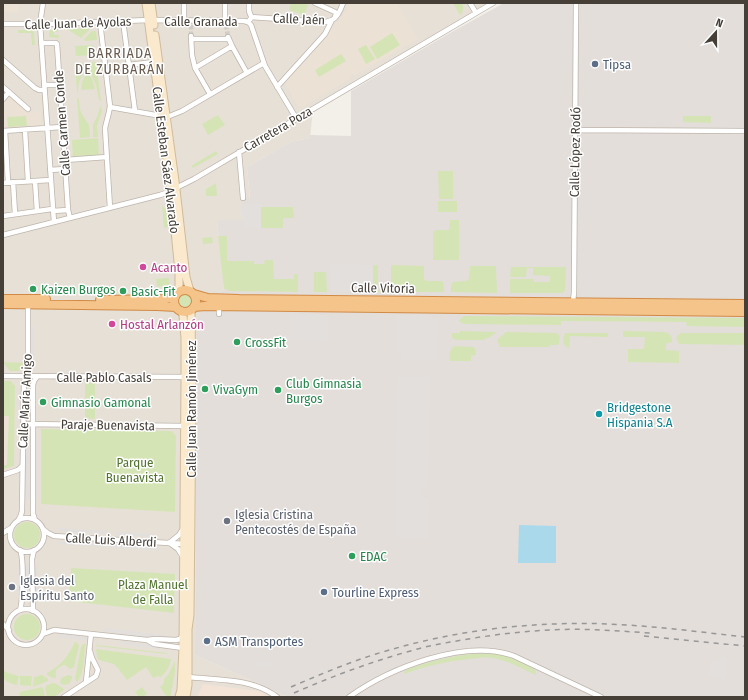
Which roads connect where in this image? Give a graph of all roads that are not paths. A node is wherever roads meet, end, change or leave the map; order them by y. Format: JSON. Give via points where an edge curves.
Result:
{"nodes":[{"id":1,"x":43,"y":3,"type":"edge"},
{"id":2,"x":146,"y":3,"type":"edge"},
{"id":3,"x":151,"y":3,"type":"edge"},
{"id":4,"x":184,"y":3,"type":"edge"},
{"id":5,"x":225,"y":3,"type":"edge"},
{"id":6,"x":249,"y":3,"type":"edge"},
{"id":7,"x":315,"y":3,"type":"edge"},
{"id":8,"x":342,"y":3,"type":"edge"},
{"id":9,"x":470,"y":3,"type":"edge"},
{"id":10,"x":493,"y":3,"type":"edge"},
{"id":11,"x":576,"y":3,"type":"edge"},
{"id":12,"x":476,"y":13,"type":"junction"},
{"id":13,"x":252,"y":17,"type":"junction"},
{"id":14,"x":334,"y":18,"type":"junction"},
{"id":15,"x":151,"y":20,"type":"junction"},
{"id":16,"x":184,"y":20,"type":"junction"},
{"id":17,"x":123,"y":21,"type":"junction"},
{"id":18,"x":100,"y":22,"type":"junction"},
{"id":19,"x":226,"y":22,"type":"junction"},
{"id":20,"x":248,"y":22,"type":"junction"},
{"id":21,"x":3,"y":24,"type":"edge"},
{"id":22,"x":40,"y":24,"type":"junction"},
{"id":23,"x":41,"y":43,"type":"junction"},
{"id":24,"x":232,"y":46,"type":"junction"},
{"id":25,"x":3,"y":60,"type":"edge"},
{"id":26,"x":154,"y":62,"type":"junction"},
{"id":27,"x":264,"y":63,"type":"junction"},
{"id":28,"x":129,"y":65,"type":"junction"},
{"id":29,"x":195,"y":68,"type":"junction"},
{"id":30,"x":246,"y":73,"type":"junction"},
{"id":31,"x":60,"y":85,"type":"junction"},
{"id":32,"x":3,"y":87,"type":"edge"},
{"id":33,"x":277,"y":87,"type":"junction"},
{"id":34,"x":44,"y":88,"type":"junction"},
{"id":35,"x":9,"y":92,"type":"junction"},
{"id":36,"x":210,"y":94,"type":"junction"},
{"id":37,"x":3,"y":99,"type":"edge"},
{"id":38,"x":110,"y":107,"type":"junction"},
{"id":39,"x":28,"y":109,"type":"dead end"},
{"id":40,"x":135,"y":112,"type":"junction"},
{"id":41,"x":164,"y":116,"type":"junction"},
{"id":42,"x":296,"y":118,"type":"junction"},
{"id":43,"x":62,"y":127,"type":"junction"},
{"id":44,"x":47,"y":128,"type":"junction"},
{"id":45,"x":25,"y":130,"type":"junction"},
{"id":46,"x":576,"y":130,"type":"junction"},
{"id":47,"x":4,"y":131,"type":"edge"},
{"id":48,"x":745,"y":131,"type":"edge"},
{"id":49,"x":238,"y":152,"type":"junction"},
{"id":50,"x":106,"y":157,"type":"junction"},
{"id":51,"x":65,"y":160,"type":"junction"},
{"id":52,"x":65,"y":169,"type":"junction"},
{"id":53,"x":50,"y":170,"type":"junction"},
{"id":54,"x":50,"y":180,"type":"junction"},
{"id":55,"x":28,"y":181,"type":"junction"},
{"id":56,"x":35,"y":181,"type":"junction"},
{"id":57,"x":14,"y":182,"type":"junction"},
{"id":58,"x":5,"y":183,"type":"edge"},
{"id":59,"x":174,"y":189,"type":"junction"},
{"id":60,"x":243,"y":198,"type":"dead end"},
{"id":61,"x":110,"y":208,"type":"junction"},
{"id":62,"x":52,"y":210,"type":"junction"},
{"id":63,"x":68,"y":210,"type":"junction"},
{"id":64,"x":37,"y":211,"type":"junction"},
{"id":65,"x":16,"y":214,"type":"junction"},
{"id":66,"x":3,"y":216,"type":"edge"},
{"id":67,"x":70,"y":218,"type":"junction"},
{"id":68,"x":52,"y":222,"type":"junction"},
{"id":69,"x":3,"y":235,"type":"edge"},
{"id":70,"x":192,"y":292,"type":"junction"},
{"id":71,"x":176,"y":295,"type":"junction"},
{"id":72,"x":3,"y":299,"type":"edge"},
{"id":73,"x":573,"y":302,"type":"junction"},
{"id":74,"x":3,"y":304,"type":"edge"},
{"id":75,"x":745,"y":304,"type":"edge"},
{"id":76,"x":28,"y":305,"type":"junction"},
{"id":77,"x":193,"y":308,"type":"junction"},
{"id":78,"x":178,"y":309,"type":"junction"},
{"id":79,"x":524,"y":310,"type":"junction"},
{"id":80,"x":584,"y":310,"type":"junction"},
{"id":81,"x":745,"y":312,"type":"edge"},
{"id":82,"x":192,"y":374,"type":"junction"},
{"id":83,"x":3,"y":376,"type":"edge"},
{"id":84,"x":15,"y":376,"type":"junction"},
{"id":85,"x":28,"y":376,"type":"junction"},
{"id":86,"x":37,"y":377,"type":"junction"},
{"id":87,"x":185,"y":378,"type":"junction"},
{"id":88,"x":24,"y":382,"type":"junction"},
{"id":89,"x":23,"y":424,"type":"junction"},
{"id":90,"x":33,"y":424,"type":"junction"},
{"id":91,"x":188,"y":426,"type":"junction"},
{"id":92,"x":22,"y":466,"type":"junction"},
{"id":93,"x":15,"y":471,"type":"junction"},
{"id":94,"x":3,"y":475,"type":"edge"},
{"id":95,"x":22,"y":477,"type":"junction"},
{"id":96,"x":187,"y":507,"type":"junction"},
{"id":97,"x":18,"y":520,"type":"junction"},
{"id":98,"x":35,"y":520,"type":"junction"},
{"id":99,"x":184,"y":527,"type":"junction"},
{"id":100,"x":11,"y":528,"type":"junction"},
{"id":101,"x":43,"y":529,"type":"junction"},
{"id":102,"x":3,"y":533,"type":"edge"},
{"id":103,"x":52,"y":536,"type":"junction"},
{"id":104,"x":10,"y":539,"type":"junction"},
{"id":105,"x":169,"y":543,"type":"junction"},
{"id":106,"x":41,"y":544,"type":"junction"},
{"id":107,"x":187,"y":544,"type":"junction"},
{"id":108,"x":20,"y":550,"type":"junction"},
{"id":109,"x":34,"y":550,"type":"junction"},
{"id":110,"x":183,"y":558,"type":"junction"},
{"id":111,"x":187,"y":580,"type":"junction"},
{"id":112,"x":20,"y":610,"type":"junction"},
{"id":113,"x":33,"y":611,"type":"junction"},
{"id":114,"x":10,"y":620,"type":"junction"},
{"id":115,"x":3,"y":623,"type":"edge"},
{"id":116,"x":44,"y":623,"type":"junction"},
{"id":117,"x":9,"y":630,"type":"junction"},
{"id":118,"x":54,"y":630,"type":"junction"},
{"id":119,"x":43,"y":634,"type":"junction"},
{"id":120,"x":91,"y":634,"type":"junction"},
{"id":121,"x":183,"y":635,"type":"junction"},
{"id":122,"x":147,"y":640,"type":"junction"},
{"id":123,"x":183,"y":648,"type":"junction"},
{"id":124,"x":90,"y":651,"type":"junction"},
{"id":125,"x":87,"y":667,"type":"junction"},
{"id":126,"x":96,"y":676,"type":"junction"},
{"id":127,"x":196,"y":678,"type":"junction"},
{"id":128,"x":188,"y":681,"type":"junction"},
{"id":129,"x":86,"y":682,"type":"junction"},
{"id":130,"x":180,"y":693,"type":"edge"},
{"id":131,"x":593,"y":695,"type":"edge"},
{"id":132,"x":64,"y":697,"type":"edge"},
{"id":133,"x":186,"y":697,"type":"edge"},
{"id":134,"x":276,"y":697,"type":"edge"},
{"id":135,"x":349,"y":697,"type":"edge"},
{"id":136,"x":601,"y":697,"type":"edge"}],
"edges":[{"from":1,"to":22,"type":"street"},
{"from":2,"to":15,"type":"main road","name":"Calle Esteban Sáez Alvarado"},
{"from":3,"to":15,"type":"main road","name":"Calle Esteban Sáez Alvarado"},
{"from":4,"to":16,"type":"street"},
{"from":5,"to":19,"type":"street"},
{"from":6,"to":13,"type":"street","via":[[248,10]]},
{"from":7,"to":14,"type":"street","via":[[334,12]]},
{"from":8,"to":14,"type":"street","name":"Calle Jaén"},
{"from":9,"to":12,"type":"street"},
{"from":10,"to":12,"type":"street","name":"Carretera Poza"},
{"from":11,"to":46,"type":"street","name":"Calle López Rodó"},
{"from":12,"to":42,"type":"street","name":"Carretera Poza"},
{"from":13,"to":14,"type":"street","name":"Calle Jaén","via":[[326,22]]},
{"from":13,"to":20,"type":"street"},
{"from":14,"to":33,"type":"street","via":[[326,34]]},
{"from":15,"to":16,"type":"street","name":"Calle Granada"},
{"from":15,"to":17,"type":"street","name":"Calle Juan de Ayolas"},
{"from":15,"to":26,"type":"main road","name":"Calle Esteban Sáez Alvarado"},
{"from":15,"to":41,"type":"main road","name":"Calle Esteban Sáez Alvarado"},
{"from":16,"to":19,"type":"street","name":"Calle Granada","via":[[191,23]]},
{"from":17,"to":18,"type":"street","name":"Calle Juan de Ayolas"},
{"from":17,"to":28,"type":"street"},
{"from":18,"to":22,"type":"street","name":"Calle Juan de Ayolas"},
{"from":18,"to":38,"type":"street"},
{"from":19,"to":20,"type":"street","name":"Calle Granada"},
{"from":20,"to":27,"type":"street"},
{"from":21,"to":22,"type":"street","name":"Calle Juan de Ayolas"},
{"from":22,"to":23,"type":"street"},
{"from":23,"to":31,"type":"street","name":"Calle Carmen Conde","via":[[57,44]]},
{"from":23,"to":34,"type":"street"},
{"from":24,"to":29,"type":"street"},
{"from":24,"to":29,"type":"street","via":[[229,38],[191,38]]},
{"from":24,"to":30,"type":"street"},
{"from":25,"to":34,"type":"street","via":[[35,88]]},
{"from":26,"to":28,"type":"street"},
{"from":26,"to":41,"type":"main road","name":"Calle Esteban Sáez Alvarado"},
{"from":27,"to":30,"type":"street"},
{"from":27,"to":33,"type":"street"},
{"from":28,"to":40,"type":"street"},
{"from":29,"to":36,"type":"street"},
{"from":30,"to":36,"type":"street"},
{"from":31,"to":34,"type":"street"},
{"from":31,"to":43,"type":"street","name":"Calle Carmen Conde"},
{"from":32,"to":35,"type":"street"},
{"from":33,"to":42,"type":"street"},
{"from":34,"to":44,"type":"street"},
{"from":35,"to":37,"type":"street"},
{"from":35,"to":39,"type":"street"},
{"from":36,"to":41,"type":"street","via":[[182,111]]},
{"from":38,"to":40,"type":"street"},
{"from":38,"to":50,"type":"street","via":[[104,128]]},
{"from":40,"to":41,"type":"street"},
{"from":41,"to":59,"type":"main road","name":"Calle Esteban Sáez Alvarado"},
{"from":42,"to":49,"type":"street","name":"Carretera Poza"},
{"from":43,"to":44,"type":"street"},
{"from":43,"to":51,"type":"street","name":"Calle Carmen Conde"},
{"from":44,"to":45,"type":"street"},
{"from":44,"to":53,"type":"street"},
{"from":45,"to":47,"type":"street"},
{"from":45,"to":55,"type":"street"},
{"from":46,"to":48,"type":"street"},
{"from":46,"to":73,"type":"street","name":"Calle López Rodó"},
{"from":47,"to":58,"type":"street"},
{"from":49,"to":59,"type":"street","name":"Carretera Poza"},
{"from":49,"to":60,"type":"street"},
{"from":50,"to":51,"type":"street"},
{"from":50,"to":61,"type":"street"},
{"from":51,"to":52,"type":"street","name":"Calle Carmen Conde"},
{"from":52,"to":53,"type":"street"},
{"from":52,"to":63,"type":"street","name":"Calle Carmen Conde"},
{"from":53,"to":54,"type":"street"},
{"from":54,"to":56,"type":"street"},
{"from":54,"to":62,"type":"street"},
{"from":55,"to":56,"type":"street"},
{"from":55,"to":57,"type":"street"},
{"from":56,"to":64,"type":"street"},
{"from":57,"to":58,"type":"street"},
{"from":57,"to":65,"type":"street"},
{"from":59,"to":61,"type":"street","name":"Carretera Poza","via":[[160,196]]},
{"from":59,"to":70,"type":"main road","name":"Calle Esteban Sáez Alvarado","via":[[186,277]]},
{"from":59,"to":71,"type":"main road","name":"Calle Esteban Sáez Alvarado","via":[[180,275]]},
{"from":61,"to":67,"type":"street","name":"Carretera Poza"},
{"from":62,"to":63,"type":"street"},
{"from":62,"to":64,"type":"street"},
{"from":62,"to":68,"type":"street"},
{"from":63,"to":67,"type":"street","name":"Calle Carmen Conde"},
{"from":64,"to":65,"type":"street"},
{"from":65,"to":66,"type":"street"},
{"from":67,"to":68,"type":"street","name":"Carretera Poza"},
{"from":68,"to":69,"type":"street","name":"Carretera Poza"},
{"from":70,"to":71,"type":"highway","via":[[183,290]]},
{"from":70,"to":73,"type":"highway","name":"Calle Vitoria","via":[[208,298],[239,299]]},
{"from":70,"to":77,"type":"highway","via":[[196,301]]},
{"from":71,"to":72,"type":"highway","via":[[166,299]]},
{"from":71,"to":78,"type":"highway","via":[[174,302]]},
{"from":73,"to":75,"type":"highway","name":"Calle Vitoria"},
{"from":73,"to":79,"type":"street","name":"Calle Vitoria","via":[[570,306]]},
{"from":73,"to":80,"type":"highway"},
{"from":74,"to":76,"type":"highway"},
{"from":76,"to":78,"type":"highway","via":[[157,306]]},
{"from":76,"to":85,"type":"street","name":"Calle María Amigo"},
{"from":77,"to":78,"type":"highway","via":[[188,311]]},
{"from":77,"to":79,"type":"highway","name":"Calle Vitoria","via":[[208,306]]},
{"from":77,"to":82,"type":"main road","name":"Calle Juan Ramón Jiménez"},
{"from":78,"to":87,"type":"main road","name":"Calle Juan Ramón Jiménez","via":[[183,315]]},
{"from":79,"to":80,"type":"highway","name":"Calle Vitoria"},
{"from":80,"to":81,"type":"highway","name":"Calle Vitoria"},
{"from":82,"to":87,"type":"street"},
{"from":82,"to":91,"type":"main road","name":"Calle Juan Ramón Jiménez"},
{"from":83,"to":84,"type":"street","name":"Calle Pablo Casals"},
{"from":84,"to":85,"type":"street","name":"Calle Pablo Casals"},
{"from":84,"to":88,"type":"street"},
{"from":85,"to":86,"type":"street","name":"Calle Pablo Casals"},
{"from":85,"to":88,"type":"street","name":"Calle María Amigo"},
{"from":86,"to":87,"type":"street","name":"Calle Pablo Casals"},
{"from":86,"to":90,"type":"street","name":"Calle María Amigo","via":[[33,385]]},
{"from":87,"to":91,"type":"main road","name":"Calle Juan Ramón Jiménez"},
{"from":88,"to":89,"type":"street","name":"Calle María Amigo"},
{"from":89,"to":90,"type":"street","name":"Paraje Buenavista"},
{"from":89,"to":92,"type":"street","name":"Calle María Amigo"},
{"from":90,"to":91,"type":"street","name":"Paraje Buenavista"},
{"from":90,"to":98,"type":"street","name":"Calle María Amigo"},
{"from":91,"to":96,"type":"main road","name":"Calle Juan Ramón Jiménez"},
{"from":92,"to":93,"type":"street"},
{"from":92,"to":95,"type":"street","name":"Calle María Amigo"},
{"from":93,"to":94,"type":"street"},
{"from":93,"to":95,"type":"street"},
{"from":95,"to":97,"type":"street","name":"Calle María Amigo","via":[[22,513]]},
{"from":96,"to":99,"type":"main road","name":"Calle Juan Ramón Jiménez"},
{"from":96,"to":107,"type":"main road","name":"Calle Juan Ramón Jiménez"},
{"from":97,"to":98,"type":"street"},
{"from":97,"to":100,"type":"street"},
{"from":98,"to":101,"type":"street"},
{"from":99,"to":105,"type":"street","name":"Calle Luis Alberdi"},
{"from":99,"to":107,"type":"main road","name":"Calle Juan Ramón Jiménez"},
{"from":100,"to":102,"type":"street"},
{"from":100,"to":104,"type":"street"},
{"from":101,"to":103,"type":"street","name":"Calle Luis Alberdi"},
{"from":101,"to":106,"type":"street","via":[[44,537]]},
{"from":102,"to":104,"type":"street"},
{"from":103,"to":105,"type":"street","name":"Calle Luis Alberdi"},
{"from":103,"to":106,"type":"street","name":"Calle Luis Alberdi"},
{"from":104,"to":108,"type":"street"},
{"from":105,"to":107,"type":"street","name":"Calle Luis Alberdi"},
{"from":105,"to":110,"type":"street","name":"Calle Luis Alberdi","via":[[178,549]]},
{"from":106,"to":109,"type":"street"},
{"from":107,"to":110,"type":"main road","name":"Calle Juan Ramón Jiménez"},
{"from":107,"to":111,"type":"main road","name":"Calle Juan Ramón Jiménez"},
{"from":108,"to":109,"type":"street"},
{"from":108,"to":112,"type":"street"},
{"from":109,"to":113,"type":"street"},
{"from":110,"to":111,"type":"main road","name":"Calle Juan Ramón Jiménez"},
{"from":111,"to":121,"type":"main road","name":"Calle Juan Ramón Jiménez"},
{"from":111,"to":128,"type":"main road","name":"Calle Juan Ramón Jiménez","via":[[190,615]]},
{"from":112,"to":113,"type":"street"},
{"from":112,"to":114,"type":"street"},
{"from":113,"to":116,"type":"street"},
{"from":114,"to":115,"type":"street"},
{"from":114,"to":117,"type":"street"},
{"from":115,"to":117,"type":"street"},
{"from":116,"to":118,"type":"street"},
{"from":116,"to":119,"type":"street"},
{"from":117,"to":119,"type":"street","via":[[12,638],[24,645],[35,643]]},
{"from":118,"to":119,"type":"street"},
{"from":118,"to":120,"type":"street"},
{"from":120,"to":122,"type":"street"},
{"from":120,"to":124,"type":"street"},
{"from":121,"to":122,"type":"street","via":[[176,640]]},
{"from":121,"to":123,"type":"main road","name":"Calle Juan Ramón Jiménez"},
{"from":122,"to":123,"type":"street","via":[[154,644]]},
{"from":123,"to":128,"type":"street"},
{"from":123,"to":130,"type":"main road","name":"Calle Juan Ramón Jiménez"},
{"from":124,"to":125,"type":"street"},
{"from":124,"to":126,"type":"street","via":[[98,670]]},
{"from":125,"to":126,"type":"street","via":[[92,675]]},
{"from":125,"to":129,"type":"street"},
{"from":126,"to":129,"type":"street"},
{"from":127,"to":128,"type":"street"},
{"from":127,"to":128,"type":"street"},
{"from":127,"to":134,"type":"street","via":[[246,683],[262,688]]},
{"from":128,"to":130,"type":"street","via":[[183,682]]},
{"from":128,"to":133,"type":"main road","name":"Calle Juan Ramón Jiménez"},
{"from":129,"to":132,"type":"street"},
{"from":131,"to":135,"type":"street","via":[[514,656],[480,651],[447,655],[409,666],[373,682]]},
{"from":131,"to":136,"type":"street"}]}
